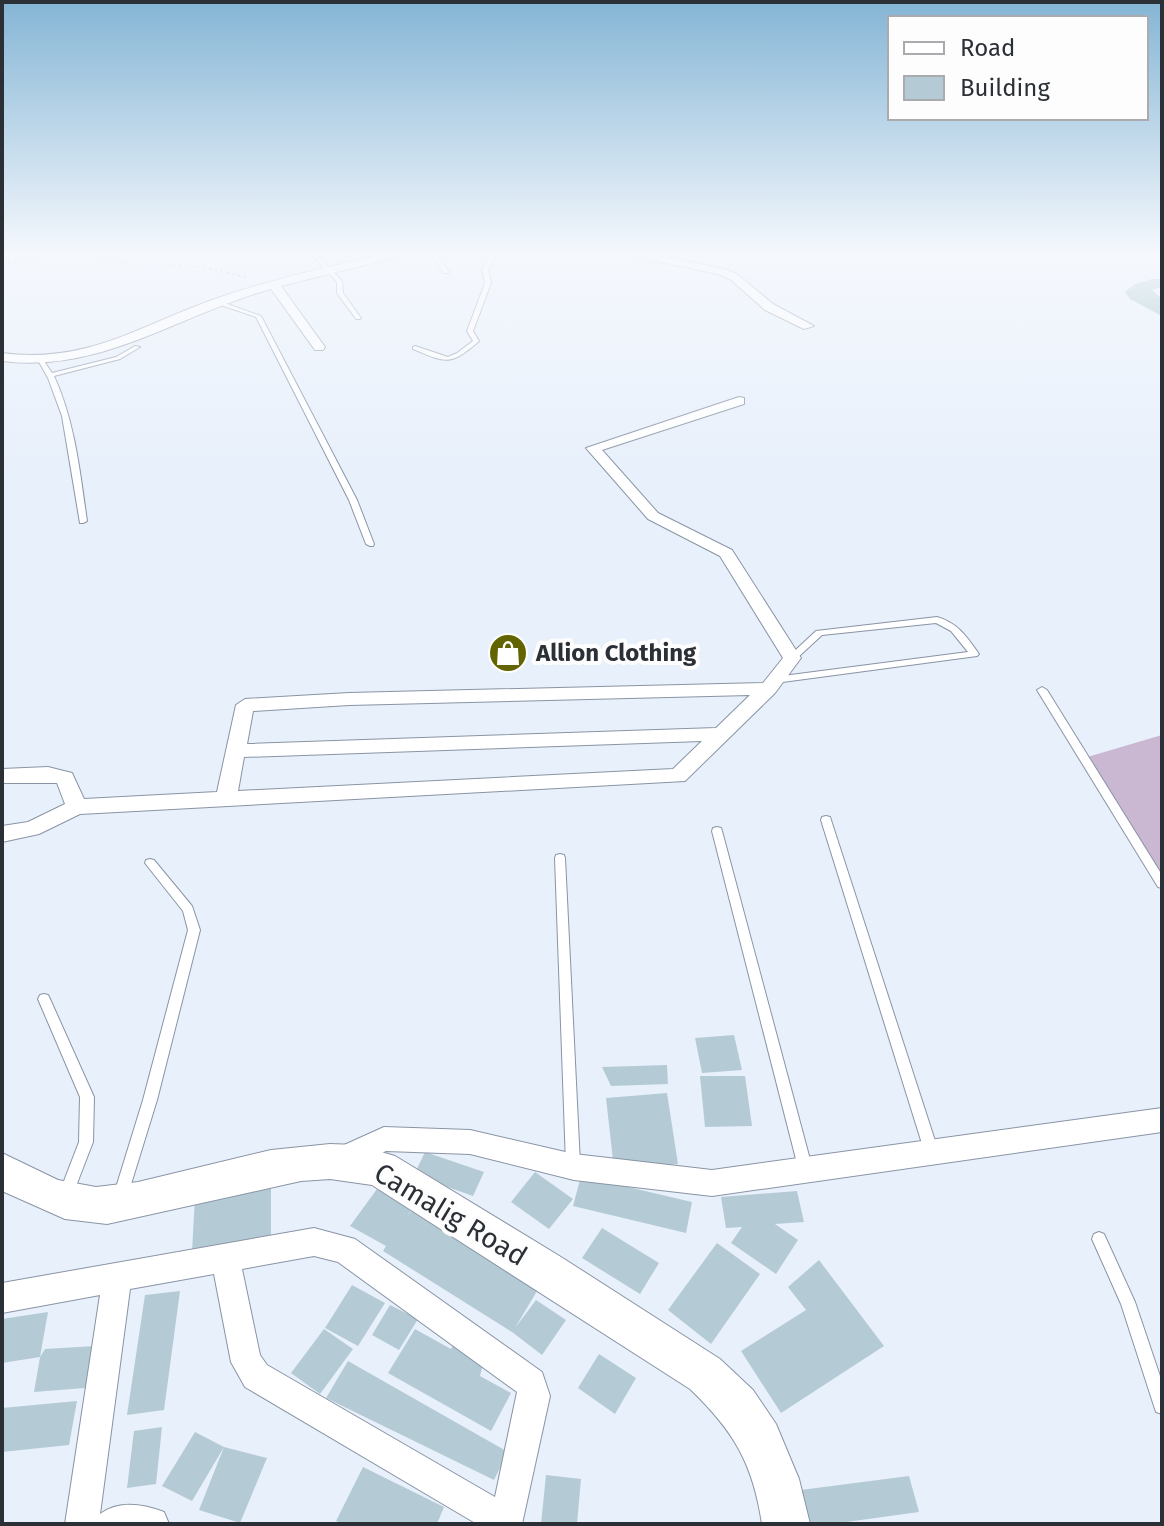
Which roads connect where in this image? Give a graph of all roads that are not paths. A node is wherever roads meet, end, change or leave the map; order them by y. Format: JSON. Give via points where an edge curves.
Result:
{"nodes":[{"id":1,"x":156,"y":327,"type":"edge"},
{"id":2,"x":264,"y":327,"type":"edge"},
{"id":3,"x":305,"y":327,"type":"edge"},
{"id":4,"x":471,"y":327,"type":"edge"},
{"id":5,"x":137,"y":347,"type":"dead end"},
{"id":6,"x":319,"y":347,"type":"dead end"},
{"id":7,"x":415,"y":348,"type":"dead end"},
{"id":8,"x":2,"y":357,"type":"edge"},
{"id":9,"x":42,"y":362,"type":"junction"},
{"id":10,"x":51,"y":375,"type":"junction"},
{"id":11,"x":739,"y":401,"type":"dead end"},
{"id":12,"x":83,"y":521,"type":"dead end"},
{"id":13,"x":370,"y":544,"type":"dead end"},
{"id":14,"x":792,"y":658,"type":"junction"},
{"id":15,"x":771,"y":685,"type":"junction"},
{"id":16,"x":1042,"y":690,"type":"dead end"},
{"id":17,"x":723,"y":734,"type":"junction"},
{"id":18,"x":237,"y":751,"type":"junction"},
{"id":19,"x":2,"y":776,"type":"edge"},
{"id":20,"x":226,"y":800,"type":"junction"},
{"id":21,"x":77,"y":807,"type":"junction"},
{"id":22,"x":826,"y":820,"type":"dead end"},
{"id":23,"x":717,"y":831,"type":"dead end"},
{"id":24,"x":2,"y":834,"type":"edge"},
{"id":25,"x":560,"y":858,"type":"dead end"},
{"id":26,"x":150,"y":863,"type":"dead end"},
{"id":27,"x":1162,"y":884,"type":"edge"},
{"id":28,"x":44,"y":999,"type":"dead end"},
{"id":29,"x":1162,"y":1120,"type":"edge"},
{"id":30,"x":931,"y":1150,"type":"junction"},
{"id":31,"x":342,"y":1159,"type":"junction"},
{"id":32,"x":574,"y":1167,"type":"junction"},
{"id":33,"x":806,"y":1169,"type":"junction"},
{"id":34,"x":2,"y":1171,"type":"edge"},
{"id":35,"x":63,"y":1200,"type":"junction"},
{"id":36,"x":118,"y":1204,"type":"junction"},
{"id":37,"x":1099,"y":1239,"type":"dead end"},
{"id":38,"x":226,"y":1260,"type":"junction"},
{"id":39,"x":117,"y":1280,"type":"junction"},
{"id":40,"x":2,"y":1298,"type":"edge"},
{"id":41,"x":1162,"y":1406,"type":"edge"},
{"id":42,"x":506,"y":1523,"type":"edge"},
{"id":43,"x":82,"y":1524,"type":"edge"},
{"id":44,"x":113,"y":1524,"type":"edge"},
{"id":45,"x":152,"y":1524,"type":"edge"},
{"id":46,"x":786,"y":1524,"type":"edge"}],
"edges":[{"from":1,"to":9,"type":"street","via":[[77,357]]},
{"from":2,"to":13,"type":"lane","via":[[353,500]]},
{"from":3,"to":6,"type":"street"},
{"from":4,"to":7,"type":"lane","via":[[476,341],[454,360]]},
{"from":5,"to":10,"type":"lane","via":[[118,358]]},
{"from":8,"to":9,"type":"street"},
{"from":9,"to":10,"type":"lane"},
{"from":10,"to":12,"type":"lane"},
{"from":11,"to":14,"type":"street","via":[[593,448],[653,516],[726,553]]},
{"from":14,"to":15,"type":"street"},
{"from":14,"to":15,"type":"lane","via":[[819,633],[937,620],[958,630],[974,654]]},
{"from":15,"to":17,"type":"street"},
{"from":15,"to":18,"type":"street","via":[[245,705]]},
{"from":16,"to":27,"type":"lane"},
{"from":17,"to":18,"type":"street"},
{"from":17,"to":20,"type":"street","via":[[678,776]]},
{"from":18,"to":20,"type":"street"},
{"from":19,"to":21,"type":"street","via":[[65,778]]},
{"from":20,"to":21,"type":"street"},
{"from":21,"to":24,"type":"street","via":[[32,829]]},
{"from":22,"to":30,"type":"lane"},
{"from":23,"to":33,"type":"lane"},
{"from":25,"to":32,"type":"lane"},
{"from":26,"to":36,"type":"lane","via":[[188,909],[194,930]]},
{"from":28,"to":35,"type":"lane","via":[[87,1097],[86,1142]]},
{"from":29,"to":30,"type":"street"},
{"from":30,"to":33,"type":"street"},
{"from":31,"to":32,"type":"street","via":[[384,1139],[407,1138],[470,1142]]},
{"from":31,"to":36,"type":"main road","name":"Camalig Road"},
{"from":31,"to":46,"type":"main road","name":"Camalig Road","via":[[381,1169],[705,1374],[757,1430],[771,1461]]},
{"from":32,"to":33,"type":"street","via":[[712,1183]]},
{"from":34,"to":35,"type":"main road","name":"Camalig Road"},
{"from":35,"to":36,"type":"main road","name":"Camalig Road"},
{"from":37,"to":41,"type":"lane","via":[[1128,1302]]},
{"from":38,"to":39,"type":"street"},
{"from":38,"to":42,"type":"street","via":[[246,1362],[256,1376]]},
{"from":38,"to":42,"type":"street","via":[[314,1242],[345,1249],[531,1383],[534,1396]]},
{"from":39,"to":40,"type":"street"},
{"from":39,"to":43,"type":"street"},
{"from":44,"to":45,"type":"street"}]}
